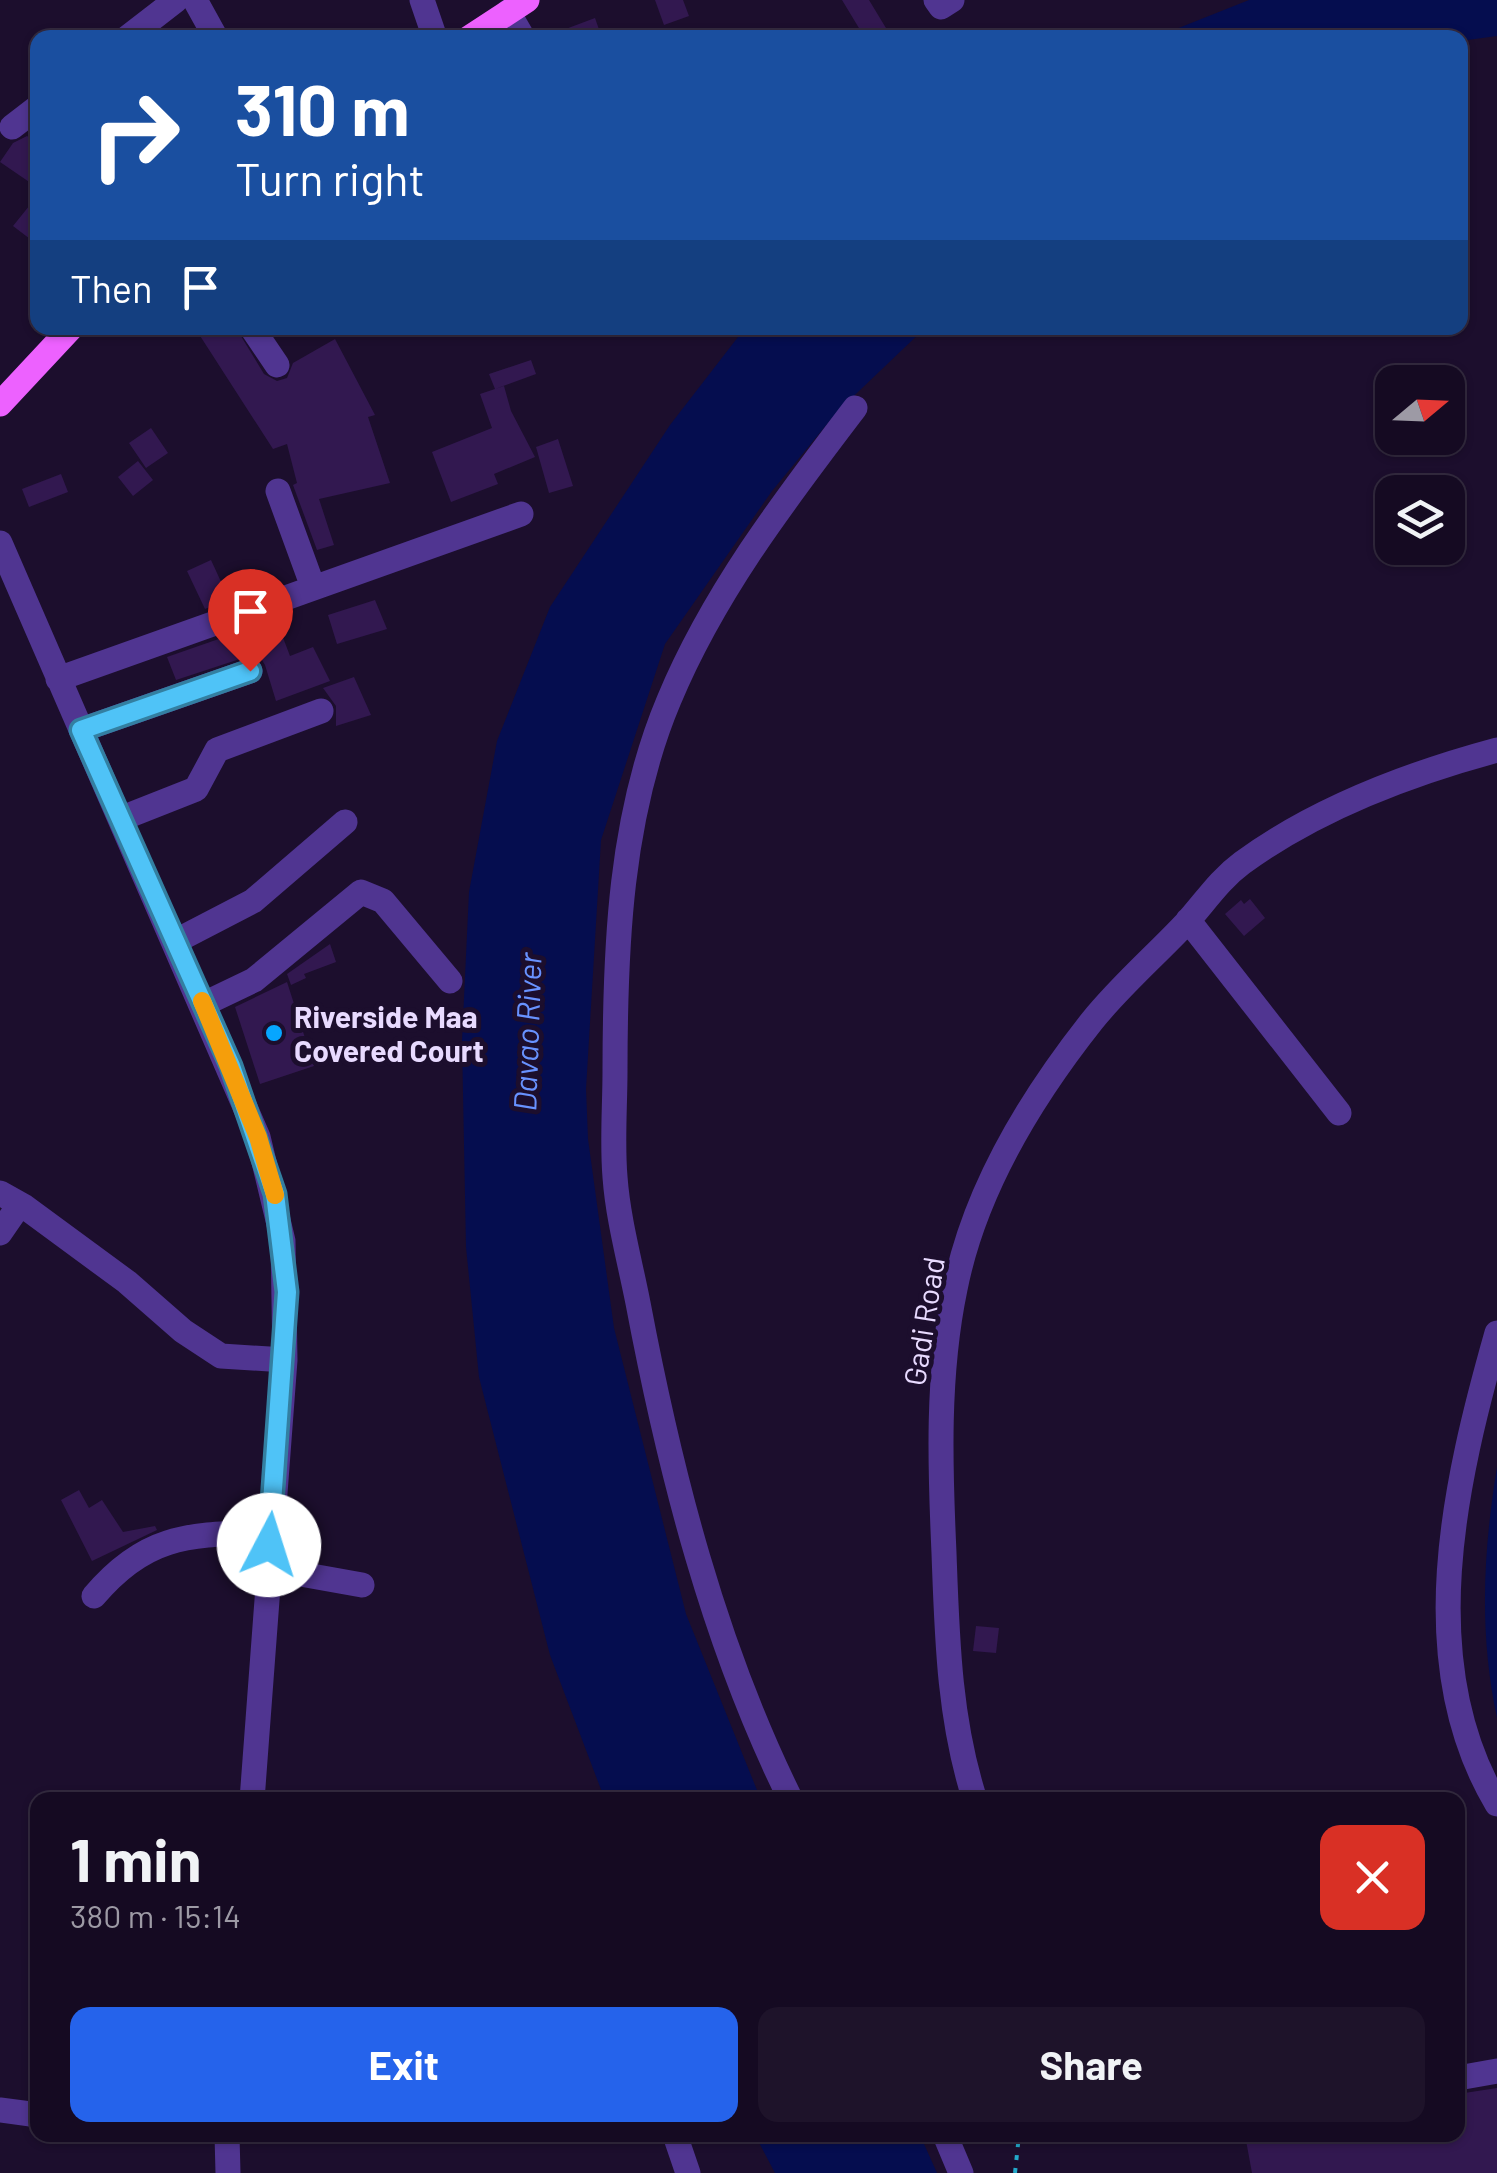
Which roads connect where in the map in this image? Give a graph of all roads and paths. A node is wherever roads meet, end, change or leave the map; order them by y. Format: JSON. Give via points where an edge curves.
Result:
{"nodes":[{"id":1,"x":176,"y":0,"type":"edge"},
{"id":2,"x":195,"y":0,"type":"edge"},
{"id":3,"x":422,"y":0,"type":"edge"},
{"id":4,"x":936,"y":0,"type":"edge"},
{"id":5,"x":952,"y":0,"type":"edge"},
{"id":6,"x":518,"y":6,"type":"edge"},
{"id":7,"x":138,"y":30,"type":"edge"},
{"id":8,"x":212,"y":30,"type":"edge"},
{"id":9,"x":432,"y":30,"type":"edge"},
{"id":10,"x":480,"y":30,"type":"edge"},
{"id":11,"x":30,"y":113,"type":"edge"},
{"id":12,"x":12,"y":127,"type":"dead end"},
{"id":13,"x":65,"y":335,"type":"edge"},
{"id":14,"x":257,"y":335,"type":"edge"},
{"id":15,"x":277,"y":364,"type":"dead end"},
{"id":16,"x":0,"y":404,"type":"edge"},
{"id":17,"x":855,"y":408,"type":"dead end"},
{"id":18,"x":278,"y":492,"type":"dead end"},
{"id":19,"x":522,"y":514,"type":"dead end"},
{"id":20,"x":0,"y":543,"type":"edge"},
{"id":21,"x":313,"y":586,"type":"junction"},
{"id":22,"x":250,"y":671,"type":"dead end"},
{"id":23,"x":58,"y":679,"type":"junction"},
{"id":24,"x":321,"y":711,"type":"dead end"},
{"id":25,"x":81,"y":730,"type":"junction"},
{"id":26,"x":1497,"y":750,"type":"edge"},
{"id":27,"x":120,"y":819,"type":"junction"},
{"id":28,"x":346,"y":822,"type":"dead end"},
{"id":29,"x":1188,"y":920,"type":"junction"},
{"id":30,"x":176,"y":942,"type":"junction"},
{"id":31,"x":450,"y":981,"type":"dead end"},
{"id":32,"x":204,"y":1004,"type":"junction"},
{"id":33,"x":1340,"y":1113,"type":"dead end"},
{"id":34,"x":10,"y":1198,"type":"edge"},
{"id":35,"x":0,"y":1233,"type":"edge"},
{"id":36,"x":1497,"y":1333,"type":"edge"},
{"id":37,"x":285,"y":1360,"type":"junction"},
{"id":38,"x":270,"y":1532,"type":"junction"},
{"id":39,"x":268,"y":1568,"type":"junction"},
{"id":40,"x":362,"y":1585,"type":"dead end"},
{"id":41,"x":94,"y":1596,"type":"dead end"},
{"id":42,"x":253,"y":1792,"type":"edge"},
{"id":43,"x":788,"y":1792,"type":"edge"},
{"id":44,"x":973,"y":1792,"type":"edge"},
{"id":45,"x":1497,"y":1804,"type":"edge"},
{"id":46,"x":1497,"y":2072,"type":"edge"},
{"id":47,"x":1465,"y":2077,"type":"edge"},
{"id":48,"x":0,"y":2110,"type":"edge"},
{"id":49,"x":30,"y":2113,"type":"edge"},
{"id":50,"x":228,"y":2142,"type":"edge"},
{"id":51,"x":677,"y":2142,"type":"edge"},
{"id":52,"x":948,"y":2142,"type":"edge"},
{"id":53,"x":1018,"y":2142,"type":"edge"},
{"id":54,"x":228,"y":2173,"type":"edge"},
{"id":55,"x":688,"y":2173,"type":"edge"},
{"id":56,"x":960,"y":2173,"type":"edge"},
{"id":57,"x":1015,"y":2173,"type":"edge"}],
"edges":[{"from":1,"to":7,"type":"street"},
{"from":2,"to":8,"type":"street"},
{"from":3,"to":9,"type":"street"},
{"from":4,"to":5,"type":"street","via":[[940,7]]},
{"from":6,"to":10,"type":"main road"},
{"from":11,"to":12,"type":"street"},
{"from":13,"to":16,"type":"main road"},
{"from":14,"to":15,"type":"street"},
{"from":17,"to":43,"type":"street","via":[[763,530],[703,628],[668,702],[636,800],[616,988],[614,1178],[656,1400],[707,1588]]},
{"from":18,"to":21,"type":"street"},
{"from":19,"to":21,"type":"street"},
{"from":20,"to":23,"type":"street"},
{"from":21,"to":23,"type":"street"},
{"from":22,"to":25,"type":"street"},
{"from":23,"to":25,"type":"street"},
{"from":24,"to":27,"type":"street","via":[[217,750],[196,789]]},
{"from":25,"to":27,"type":"street"},
{"from":26,"to":29,"type":"street","name":"Gadi Road","via":[[1389,784],[1298,828],[1218,882]]},
{"from":27,"to":30,"type":"street"},
{"from":28,"to":30,"type":"street","via":[[253,901]]},
{"from":29,"to":33,"type":"street"},
{"from":29,"to":44,"type":"street","name":"Gadi Road","via":[[1093,1019],[1034,1103],[976,1221],[956,1285],[944,1351],[943,1536],[954,1709]]},
{"from":30,"to":32,"type":"street"},
{"from":31,"to":32,"type":"street","via":[[383,901],[362,892],[254,980]]},
{"from":32,"to":37,"type":"street","via":[[275,1194],[286,1275]]},
{"from":34,"to":35,"type":"street"},
{"from":34,"to":37,"type":"street","via":[[220,1356]]},
{"from":36,"to":45,"type":"street","via":[[1471,1424],[1448,1566],[1450,1643],[1464,1719]]},
{"from":37,"to":38,"type":"street"},
{"from":38,"to":39,"type":"street"},
{"from":38,"to":41,"type":"street","via":[[161,1541],[118,1568]]},
{"from":39,"to":40,"type":"street"},
{"from":39,"to":42,"type":"street"},
{"from":46,"to":47,"type":"street"},
{"from":48,"to":49,"type":"street"},
{"from":50,"to":54,"type":"street"},
{"from":51,"to":55,"type":"street"},
{"from":52,"to":56,"type":"street"},
{"from":53,"to":57,"type":"path"}]}
